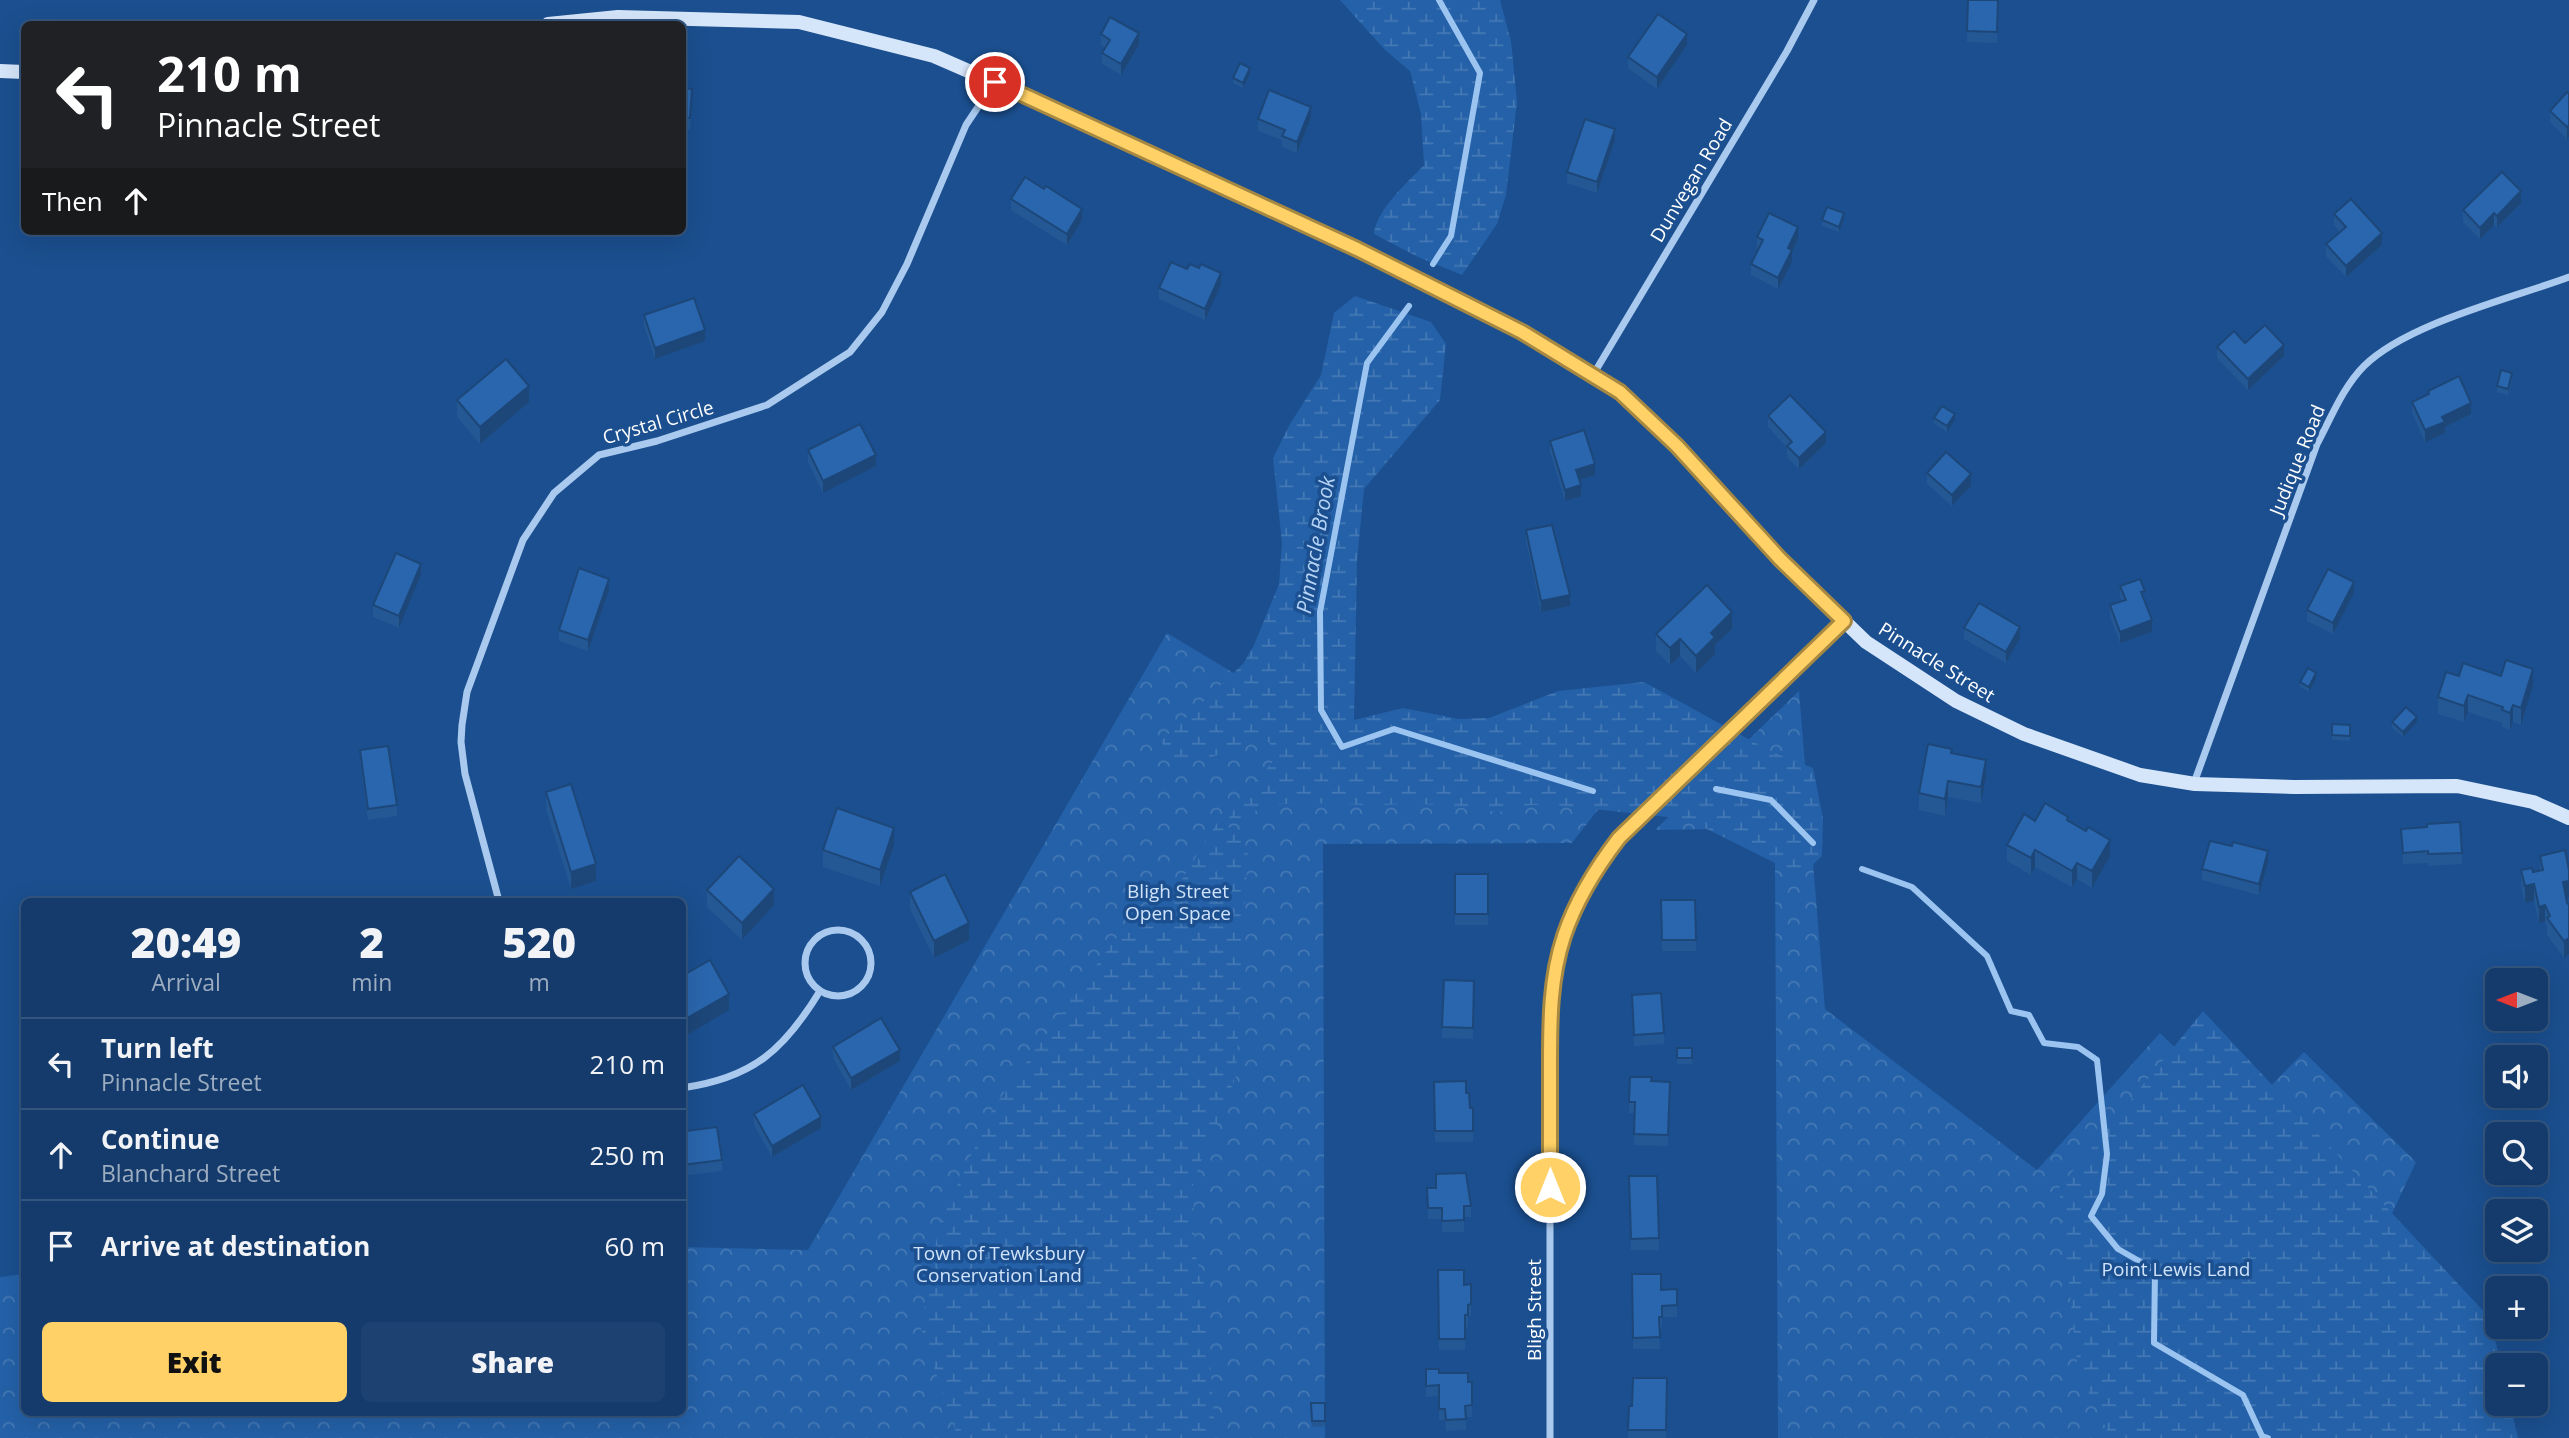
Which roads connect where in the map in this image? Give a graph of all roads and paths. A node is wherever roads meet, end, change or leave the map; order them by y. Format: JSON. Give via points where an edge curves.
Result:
{"nodes":[{"id":1,"x":1814,"y":0,"type":"edge"},
{"id":2,"x":578,"y":21,"type":"edge"},
{"id":3,"x":0,"y":71,"type":"edge"},
{"id":4,"x":21,"y":72,"type":"edge"},
{"id":5,"x":995,"y":82,"type":"junction"},
{"id":6,"x":2569,"y":277,"type":"edge"},
{"id":7,"x":1593,"y":375,"type":"junction"},
{"id":8,"x":1844,"y":621,"type":"junction"},
{"id":9,"x":2194,"y":784,"type":"junction"},
{"id":10,"x":2569,"y":818,"type":"edge"},
{"id":11,"x":498,"y":898,"type":"edge"},
{"id":12,"x":820,"y":991,"type":"junction"},
{"id":13,"x":686,"y":1087,"type":"edge"},
{"id":14,"x":1550,"y":1438,"type":"edge"}],
"edges":[{"from":1,"to":7,"type":"street","name":"Dunvegan Road"},
{"from":2,"to":5,"type":"street","name":"Pinnacle Street","via":[[618,17],[799,22],[934,56]]},
{"from":3,"to":4,"type":"street"},
{"from":5,"to":7,"type":"street","name":"Pinnacle Street","via":[[1369,255],[1522,332]]},
{"from":5,"to":11,"type":"street","name":"Crystal Circle","via":[[966,125],[908,264],[882,312],[850,352],[767,405],[599,455],[554,492],[523,540],[463,709],[465,774]]},
{"from":6,"to":9,"type":"street","name":"Judique Road","via":[[2441,321],[2399,341],[2364,366],[2342,395],[2317,444]]},
{"from":7,"to":8,"type":"street","name":"Pinnacle Street","via":[[1620,392],[1677,446]]},
{"from":8,"to":9,"type":"street","name":"Pinnacle Street","via":[[1866,642],[1956,701],[2024,734],[2140,775]]},
{"from":8,"to":14,"type":"street","name":"Bligh Street","via":[[1619,838],[1579,898],[1564,937],[1550,1020]]},
{"from":9,"to":10,"type":"street","name":"Pinnacle Street","via":[[2457,786],[2532,802]]},
{"from":12,"to":12,"type":"street","via":[[846,996],[867,981],[871,955],[855,934],[835,930],[811,943],[805,969]]},
{"from":12,"to":13,"type":"street","via":[[790,1034],[762,1061],[725,1078]]}]}
